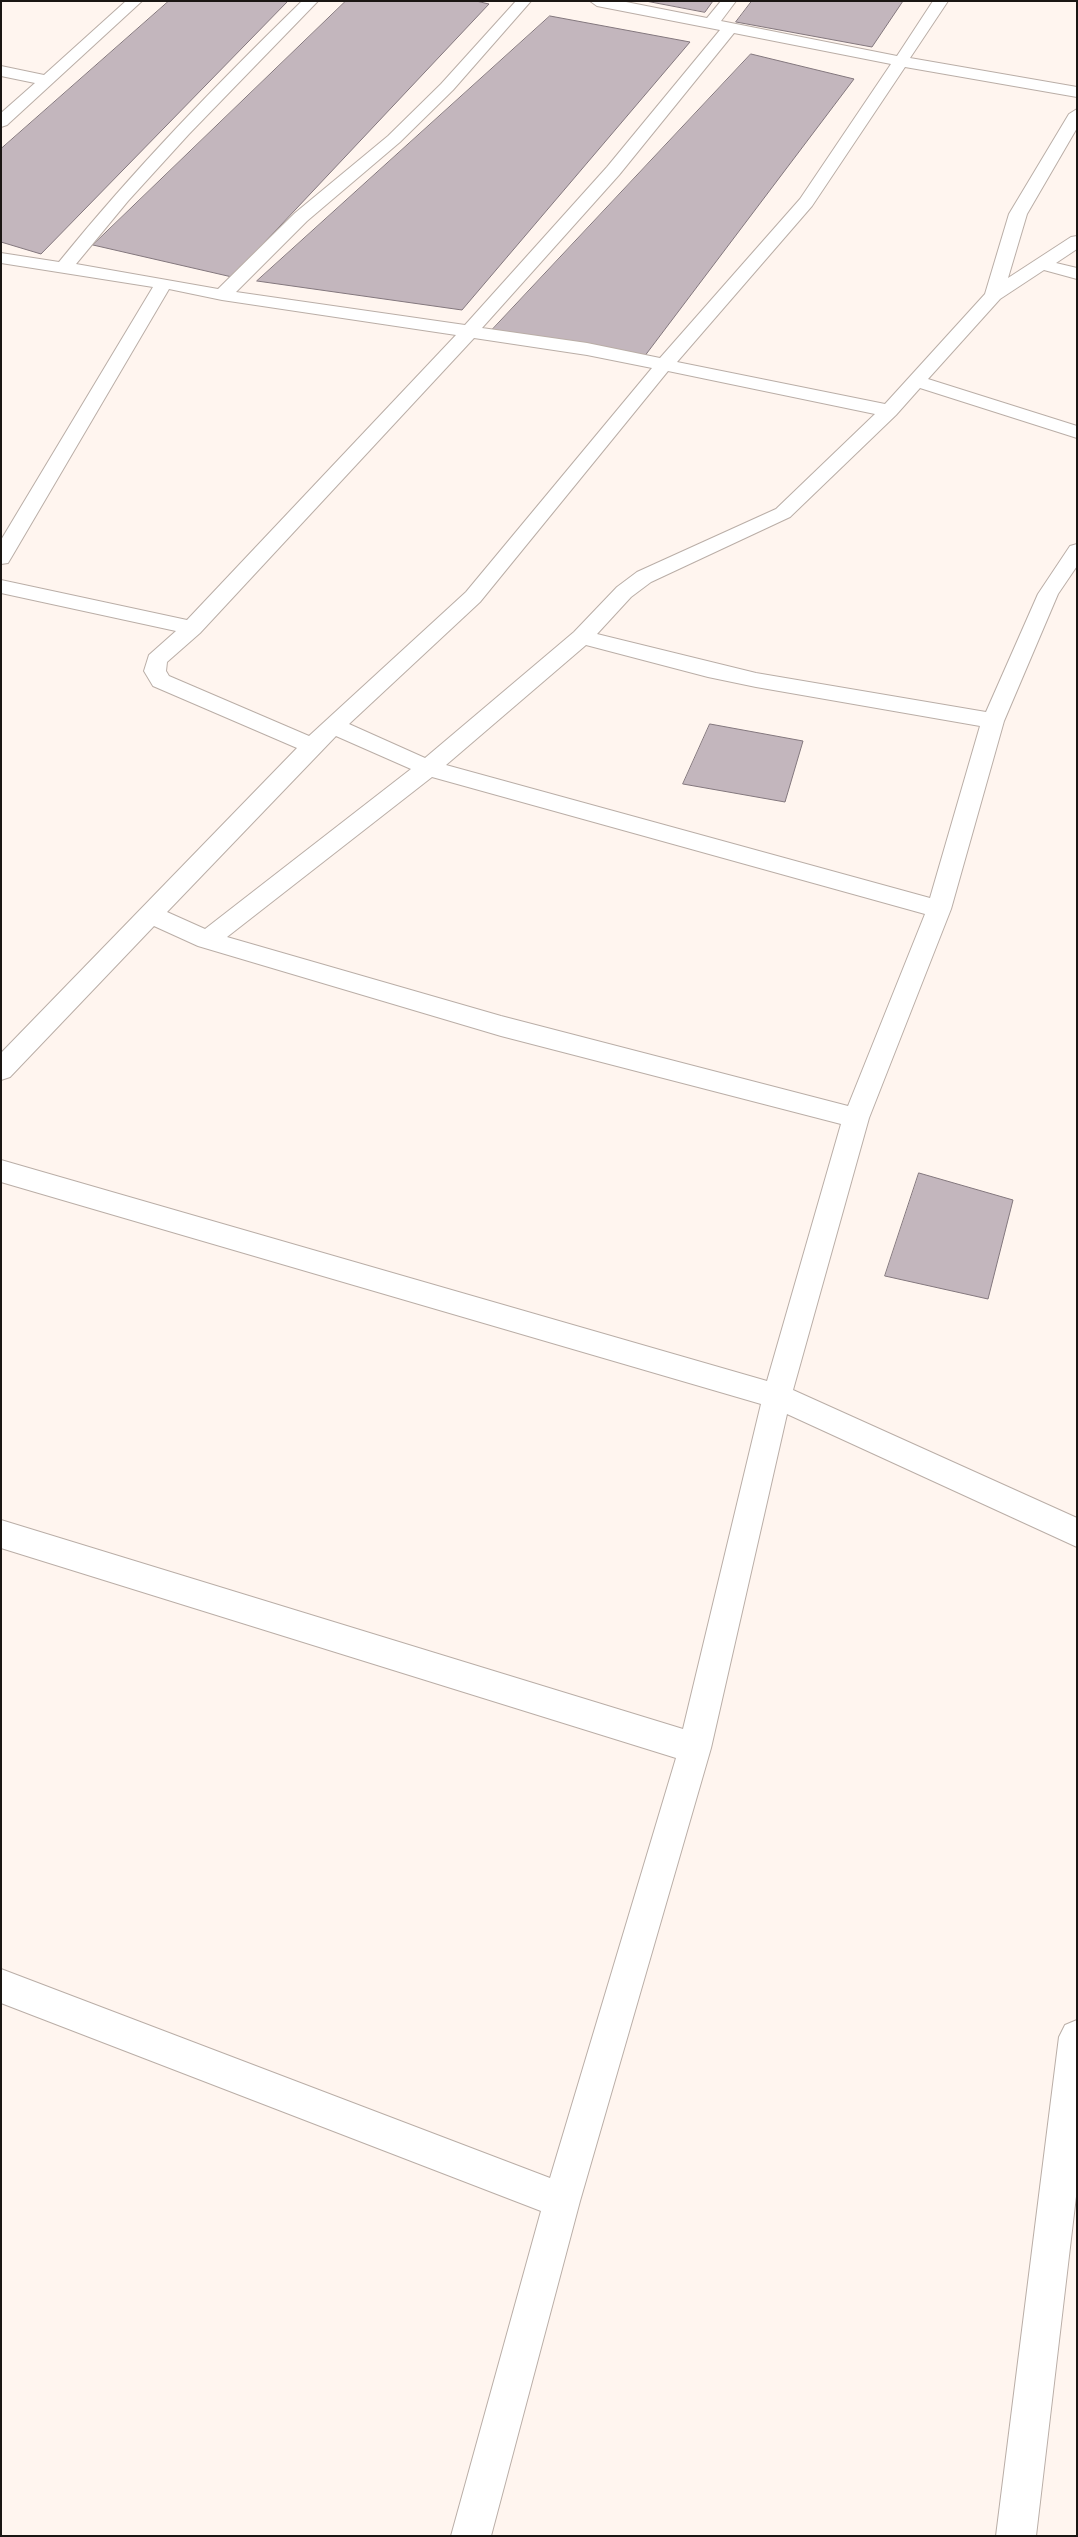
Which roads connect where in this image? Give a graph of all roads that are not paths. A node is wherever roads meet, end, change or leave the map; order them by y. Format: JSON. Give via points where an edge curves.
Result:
{"nodes":[{"id":1,"x":135,"y":1,"type":"edge"},
{"id":2,"x":311,"y":1,"type":"edge"},
{"id":3,"x":524,"y":1,"type":"edge"},
{"id":4,"x":597,"y":1,"type":"edge"},
{"id":5,"x":729,"y":1,"type":"edge"},
{"id":6,"x":941,"y":1,"type":"edge"},
{"id":7,"x":719,"y":27,"type":"junction"},
{"id":8,"x":901,"y":61,"type":"junction"},
{"id":9,"x":1,"y":71,"type":"edge"},
{"id":10,"x":46,"y":80,"type":"junction"},
{"id":11,"x":1077,"y":92,"type":"edge"},
{"id":12,"x":1077,"y":114,"type":"edge"},
{"id":13,"x":1,"y":122,"type":"edge"},
{"id":14,"x":1077,"y":241,"type":"edge"},
{"id":15,"x":1,"y":258,"type":"edge"},
{"id":16,"x":1044,"y":265,"type":"junction"},
{"id":17,"x":64,"y":266,"type":"junction"},
{"id":18,"x":1077,"y":274,"type":"edge"},
{"id":19,"x":164,"y":283,"type":"junction"},
{"id":20,"x":222,"y":295,"type":"junction"},
{"id":21,"x":994,"y":296,"type":"junction"},
{"id":22,"x":469,"y":332,"type":"junction"},
{"id":23,"x":663,"y":366,"type":"junction"},
{"id":24,"x":916,"y":381,"type":"junction"},
{"id":25,"x":889,"y":411,"type":"junction"},
{"id":26,"x":1077,"y":432,"type":"edge"},
{"id":27,"x":1077,"y":550,"type":"edge"},
{"id":28,"x":1,"y":558,"type":"edge"},
{"id":29,"x":1,"y":586,"type":"edge"},
{"id":30,"x":192,"y":628,"type":"junction"},
{"id":31,"x":582,"y":637,"type":"junction"},
{"id":32,"x":993,"y":721,"type":"junction"},
{"id":33,"x":333,"y":726,"type":"junction"},
{"id":34,"x":312,"y":746,"type":"junction"},
{"id":35,"x":428,"y":768,"type":"junction"},
{"id":36,"x":939,"y":909,"type":"junction"},
{"id":37,"x":150,"y":914,"type":"junction"},
{"id":38,"x":207,"y":940,"type":"junction"},
{"id":39,"x":1,"y":1070,"type":"edge"},
{"id":40,"x":856,"y":1118,"type":"junction"},
{"id":41,"x":1,"y":1171,"type":"edge"},
{"id":42,"x":777,"y":1396,"type":"junction"},
{"id":43,"x":1077,"y":1532,"type":"edge"},
{"id":44,"x":1,"y":1534,"type":"edge"},
{"id":45,"x":695,"y":1748,"type":"junction"},
{"id":46,"x":1,"y":1986,"type":"edge"},
{"id":47,"x":1077,"y":2037,"type":"edge"},
{"id":48,"x":562,"y":2201,"type":"junction"},
{"id":49,"x":471,"y":2536,"type":"edge"},
{"id":50,"x":1016,"y":2536,"type":"edge"}],
"edges":[{"from":1,"to":10,"type":"street"},
{"from":2,"to":17,"type":"street","via":[[230,80],[112,207]]},
{"from":3,"to":20,"type":"street","via":[[448,87],[394,139],[301,217]]},
{"from":4,"to":7,"type":"street"},
{"from":5,"to":7,"type":"street"},
{"from":6,"to":8,"type":"street"},
{"from":7,"to":8,"type":"street"},
{"from":7,"to":22,"type":"street","via":[[613,171]]},
{"from":8,"to":11,"type":"street"},
{"from":8,"to":23,"type":"street","via":[[806,202]]},
{"from":9,"to":10,"type":"street"},
{"from":10,"to":13,"type":"street"},
{"from":12,"to":21,"type":"street","via":[[1018,214]]},
{"from":14,"to":16,"type":"street"},
{"from":15,"to":17,"type":"street"},
{"from":16,"to":18,"type":"street"},
{"from":16,"to":21,"type":"street"},
{"from":17,"to":19,"type":"street"},
{"from":19,"to":20,"type":"street"},
{"from":19,"to":28,"type":"street"},
{"from":20,"to":22,"type":"street"},
{"from":21,"to":24,"type":"street"},
{"from":22,"to":23,"type":"street","via":[[587,349]]},
{"from":22,"to":30,"type":"street"},
{"from":23,"to":25,"type":"street"},
{"from":23,"to":33,"type":"street","via":[[473,597]]},
{"from":24,"to":25,"type":"street"},
{"from":24,"to":26,"type":"street"},
{"from":25,"to":31,"type":"street","via":[[783,513],[644,577],[624,592]]},
{"from":27,"to":32,"type":"street","via":[[1048,594]]},
{"from":29,"to":30,"type":"street"},
{"from":30,"to":34,"type":"street","via":[[157,660],[156,671],[161,681]]},
{"from":31,"to":32,"type":"street","via":[[756,680]]},
{"from":31,"to":35,"type":"street"},
{"from":32,"to":36,"type":"street"},
{"from":33,"to":34,"type":"street"},
{"from":33,"to":35,"type":"street"},
{"from":34,"to":37,"type":"street"},
{"from":35,"to":36,"type":"street"},
{"from":35,"to":38,"type":"street"},
{"from":36,"to":40,"type":"street"},
{"from":37,"to":38,"type":"street"},
{"from":37,"to":39,"type":"street"},
{"from":38,"to":40,"type":"street","via":[[501,1026]]},
{"from":40,"to":42,"type":"street"},
{"from":41,"to":42,"type":"street"},
{"from":42,"to":43,"type":"street"},
{"from":42,"to":45,"type":"street"},
{"from":44,"to":45,"type":"street"},
{"from":45,"to":48,"type":"street"},
{"from":46,"to":48,"type":"street"},
{"from":47,"to":50,"type":"street"},
{"from":48,"to":49,"type":"street"}]}
